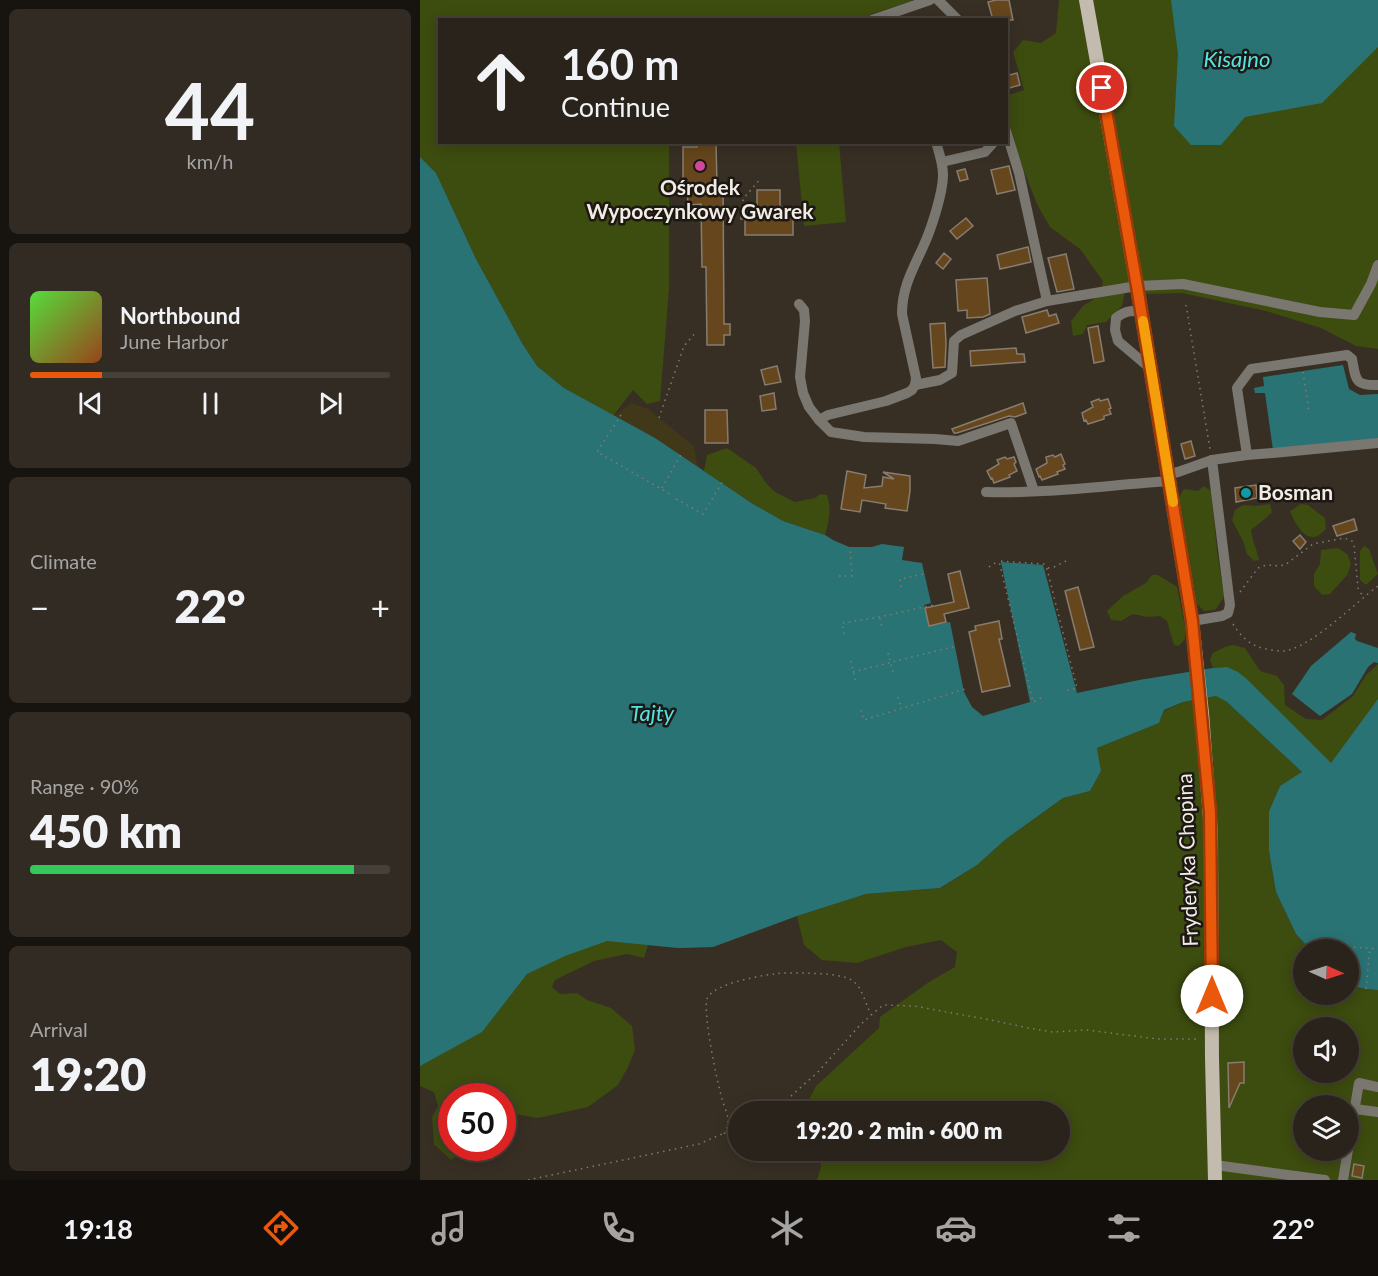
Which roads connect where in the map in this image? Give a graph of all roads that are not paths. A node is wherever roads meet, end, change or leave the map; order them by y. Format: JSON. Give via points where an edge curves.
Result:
{"nodes":[{"id":1,"x":930,"y":0,"type":"edge"},
{"id":2,"x":938,"y":0,"type":"edge"},
{"id":3,"x":1086,"y":0,"type":"edge"},
{"id":4,"x":890,"y":17,"type":"edge"},
{"id":5,"x":956,"y":18,"type":"edge"},
{"id":6,"x":1008,"y":138,"type":"edge"},
{"id":7,"x":937,"y":144,"type":"edge"},
{"id":8,"x":992,"y":144,"type":"edge"},
{"id":9,"x":942,"y":162,"type":"junction"},
{"id":10,"x":1378,"y":265,"type":"edge"},
{"id":11,"x":1137,"y":286,"type":"junction"},
{"id":12,"x":1047,"y":301,"type":"junction"},
{"id":13,"x":800,"y":304,"type":"dead end"},
{"id":14,"x":1141,"y":312,"type":"junction"},
{"id":15,"x":1151,"y":369,"type":"junction"},
{"id":16,"x":915,"y":385,"type":"junction"},
{"id":17,"x":1378,"y":385,"type":"edge"},
{"id":18,"x":819,"y":420,"type":"junction"},
{"id":19,"x":1378,"y":443,"type":"edge"},
{"id":20,"x":1246,"y":455,"type":"junction"},
{"id":21,"x":1212,"y":460,"type":"junction"},
{"id":22,"x":1169,"y":478,"type":"junction"},
{"id":23,"x":1034,"y":491,"type":"junction"},
{"id":24,"x":986,"y":492,"type":"dead end"},
{"id":25,"x":1192,"y":621,"type":"junction"},
{"id":26,"x":1378,"y":1087,"type":"edge"},
{"id":27,"x":1357,"y":1095,"type":"edge"},
{"id":28,"x":1359,"y":1109,"type":"edge"},
{"id":29,"x":1378,"y":1112,"type":"edge"},
{"id":30,"x":1346,"y":1161,"type":"edge"},
{"id":31,"x":1215,"y":1165,"type":"junction"},
{"id":32,"x":1215,"y":1180,"type":"edge"},
{"id":33,"x":1325,"y":1180,"type":"edge"},
{"id":34,"x":1343,"y":1180,"type":"edge"}],
"edges":[{"from":1,"to":4,"type":"street"},
{"from":2,"to":5,"type":"street"},
{"from":3,"to":11,"type":"main road","name":"Fryderyka Chopina"},
{"from":6,"to":12,"type":"street"},
{"from":7,"to":9,"type":"street"},
{"from":8,"to":9,"type":"street","via":[[985,152]]},
{"from":9,"to":16,"type":"street","via":[[938,200],[902,304]]},
{"from":10,"to":11,"type":"street","via":[[1354,315],[1320,312],[1183,284]]},
{"from":11,"to":12,"type":"street"},
{"from":11,"to":14,"type":"main road","name":"Fryderyka Chopina"},
{"from":12,"to":16,"type":"street","via":[[961,335],[954,341],[952,373]]},
{"from":13,"to":18,"type":"street","via":[[805,321],[800,376],[809,407]]},
{"from":14,"to":15,"type":"main road","name":"Fryderyka Chopina"},
{"from":14,"to":15,"type":"street","via":[[1123,312],[1116,318],[1115,330],[1118,341]]},
{"from":15,"to":22,"type":"main road","name":"Fryderyka Chopina"},
{"from":16,"to":18,"type":"street","via":[[896,397]]},
{"from":17,"to":20,"type":"street","via":[[1360,382],[1352,358],[1347,355],[1251,369],[1237,388]]},
{"from":18,"to":23,"type":"street","via":[[831,432],[844,435],[958,441],[1011,423]]},
{"from":19,"to":20,"type":"street"},
{"from":20,"to":21,"type":"street"},
{"from":21,"to":22,"type":"street"},
{"from":21,"to":25,"type":"street","via":[[1230,605],[1228,613],[1222,616]]},
{"from":22,"to":23,"type":"street"},
{"from":22,"to":25,"type":"main road","name":"Fryderyka Chopina"},
{"from":23,"to":24,"type":"street"},
{"from":25,"to":31,"type":"main road","name":"Fryderyka Chopina","via":[[1211,832]]},
{"from":26,"to":27,"type":"street","via":[[1359,1083]]},
{"from":28,"to":29,"type":"street"},
{"from":30,"to":34,"type":"street"},
{"from":31,"to":32,"type":"main road","name":"Fryderyka Chopina"},
{"from":31,"to":33,"type":"street"}]}
